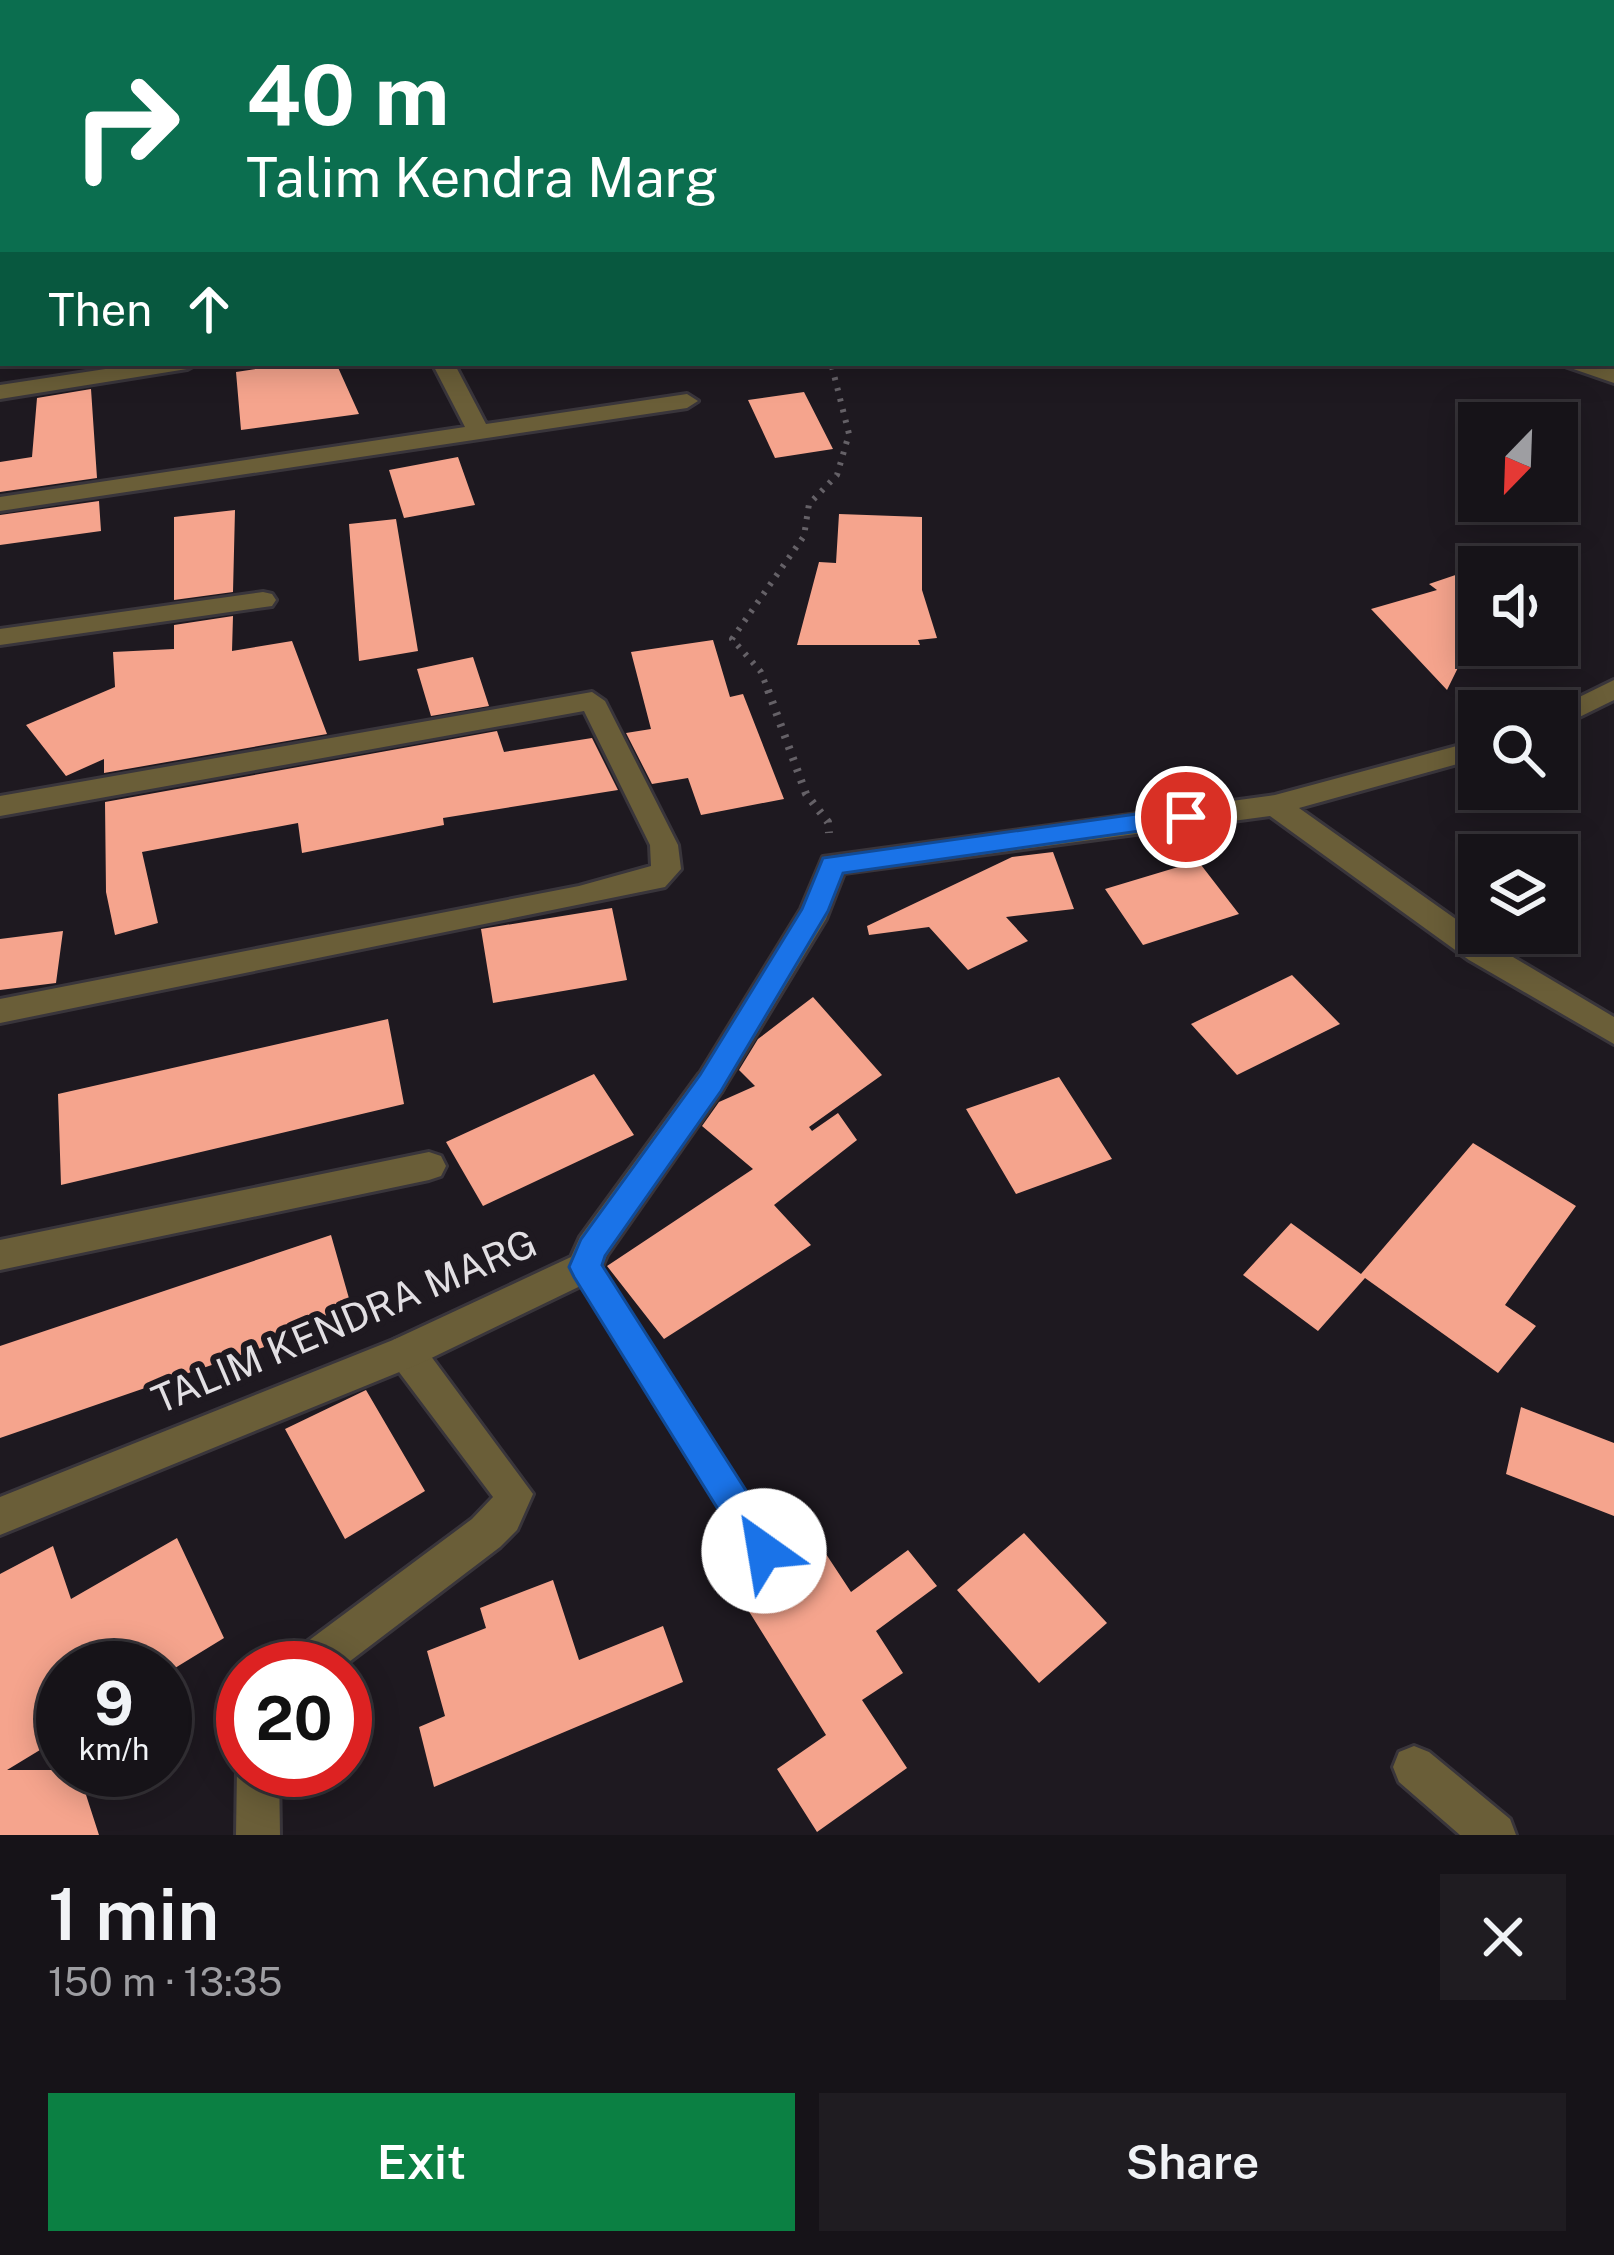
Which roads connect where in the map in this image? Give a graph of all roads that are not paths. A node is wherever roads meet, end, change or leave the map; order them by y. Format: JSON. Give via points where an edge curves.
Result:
{"nodes":[{"id":1,"x":168,"y":366,"type":"edge"},
{"id":2,"x":444,"y":366,"type":"edge"},
{"id":3,"x":1578,"y":366,"type":"edge"},
{"id":4,"x":1614,"y":376,"type":"edge"},
{"id":5,"x":0,"y":392,"type":"edge"},
{"id":6,"x":687,"y":401,"type":"dead end"},
{"id":7,"x":479,"y":432,"type":"junction"},
{"id":8,"x":0,"y":504,"type":"edge"},
{"id":9,"x":263,"y":601,"type":"dead end"},
{"id":10,"x":0,"y":637,"type":"edge"},
{"id":11,"x":1614,"y":689,"type":"edge"},
{"id":12,"x":1578,"y":708,"type":"edge"},
{"id":13,"x":1458,"y":754,"type":"edge"},
{"id":14,"x":1275,"y":805,"type":"junction"},
{"id":15,"x":0,"y":806,"type":"edge"},
{"id":16,"x":0,"y":1011,"type":"edge"},
{"id":17,"x":1614,"y":1032,"type":"edge"},
{"id":18,"x":429,"y":1166,"type":"dead end"},
{"id":19,"x":0,"y":1255,"type":"edge"},
{"id":20,"x":585,"y":1267,"type":"junction"},
{"id":21,"x":406,"y":1352,"type":"junction"},
{"id":22,"x":0,"y":1516,"type":"edge"},
{"id":23,"x":764,"y":1551,"type":"dead end"},
{"id":24,"x":343,"y":1641,"type":"edge"},
{"id":25,"x":1414,"y":1767,"type":"dead end"},
{"id":26,"x":258,"y":1797,"type":"edge"},
{"id":27,"x":258,"y":1835,"type":"edge"},
{"id":28,"x":1494,"y":1835,"type":"edge"}],
"edges":[{"from":1,"to":5,"type":"street"},
{"from":2,"to":7,"type":"street"},
{"from":3,"to":4,"type":"street"},
{"from":6,"to":7,"type":"street"},
{"from":7,"to":8,"type":"street"},
{"from":9,"to":10,"type":"street"},
{"from":11,"to":12,"type":"street"},
{"from":13,"to":14,"type":"street"},
{"from":14,"to":17,"type":"street","via":[[1480,952]]},
{"from":14,"to":20,"type":"street","name":"TALIM KENDRA MARG","via":[[832,864],[814,911],[710,1083]]},
{"from":15,"to":16,"type":"street","via":[[592,701],[664,845],[666,869],[655,879],[559,901]]},
{"from":18,"to":19,"type":"street"},
{"from":20,"to":21,"type":"street","name":"TALIM KENDRA MARG"},
{"from":20,"to":23,"type":"lane"},
{"from":21,"to":22,"type":"street","name":"TALIM KENDRA MARG"},
{"from":21,"to":24,"type":"street","via":[[514,1494],[486,1533]]},
{"from":25,"to":28,"type":"street"},
{"from":26,"to":27,"type":"street"}]}
